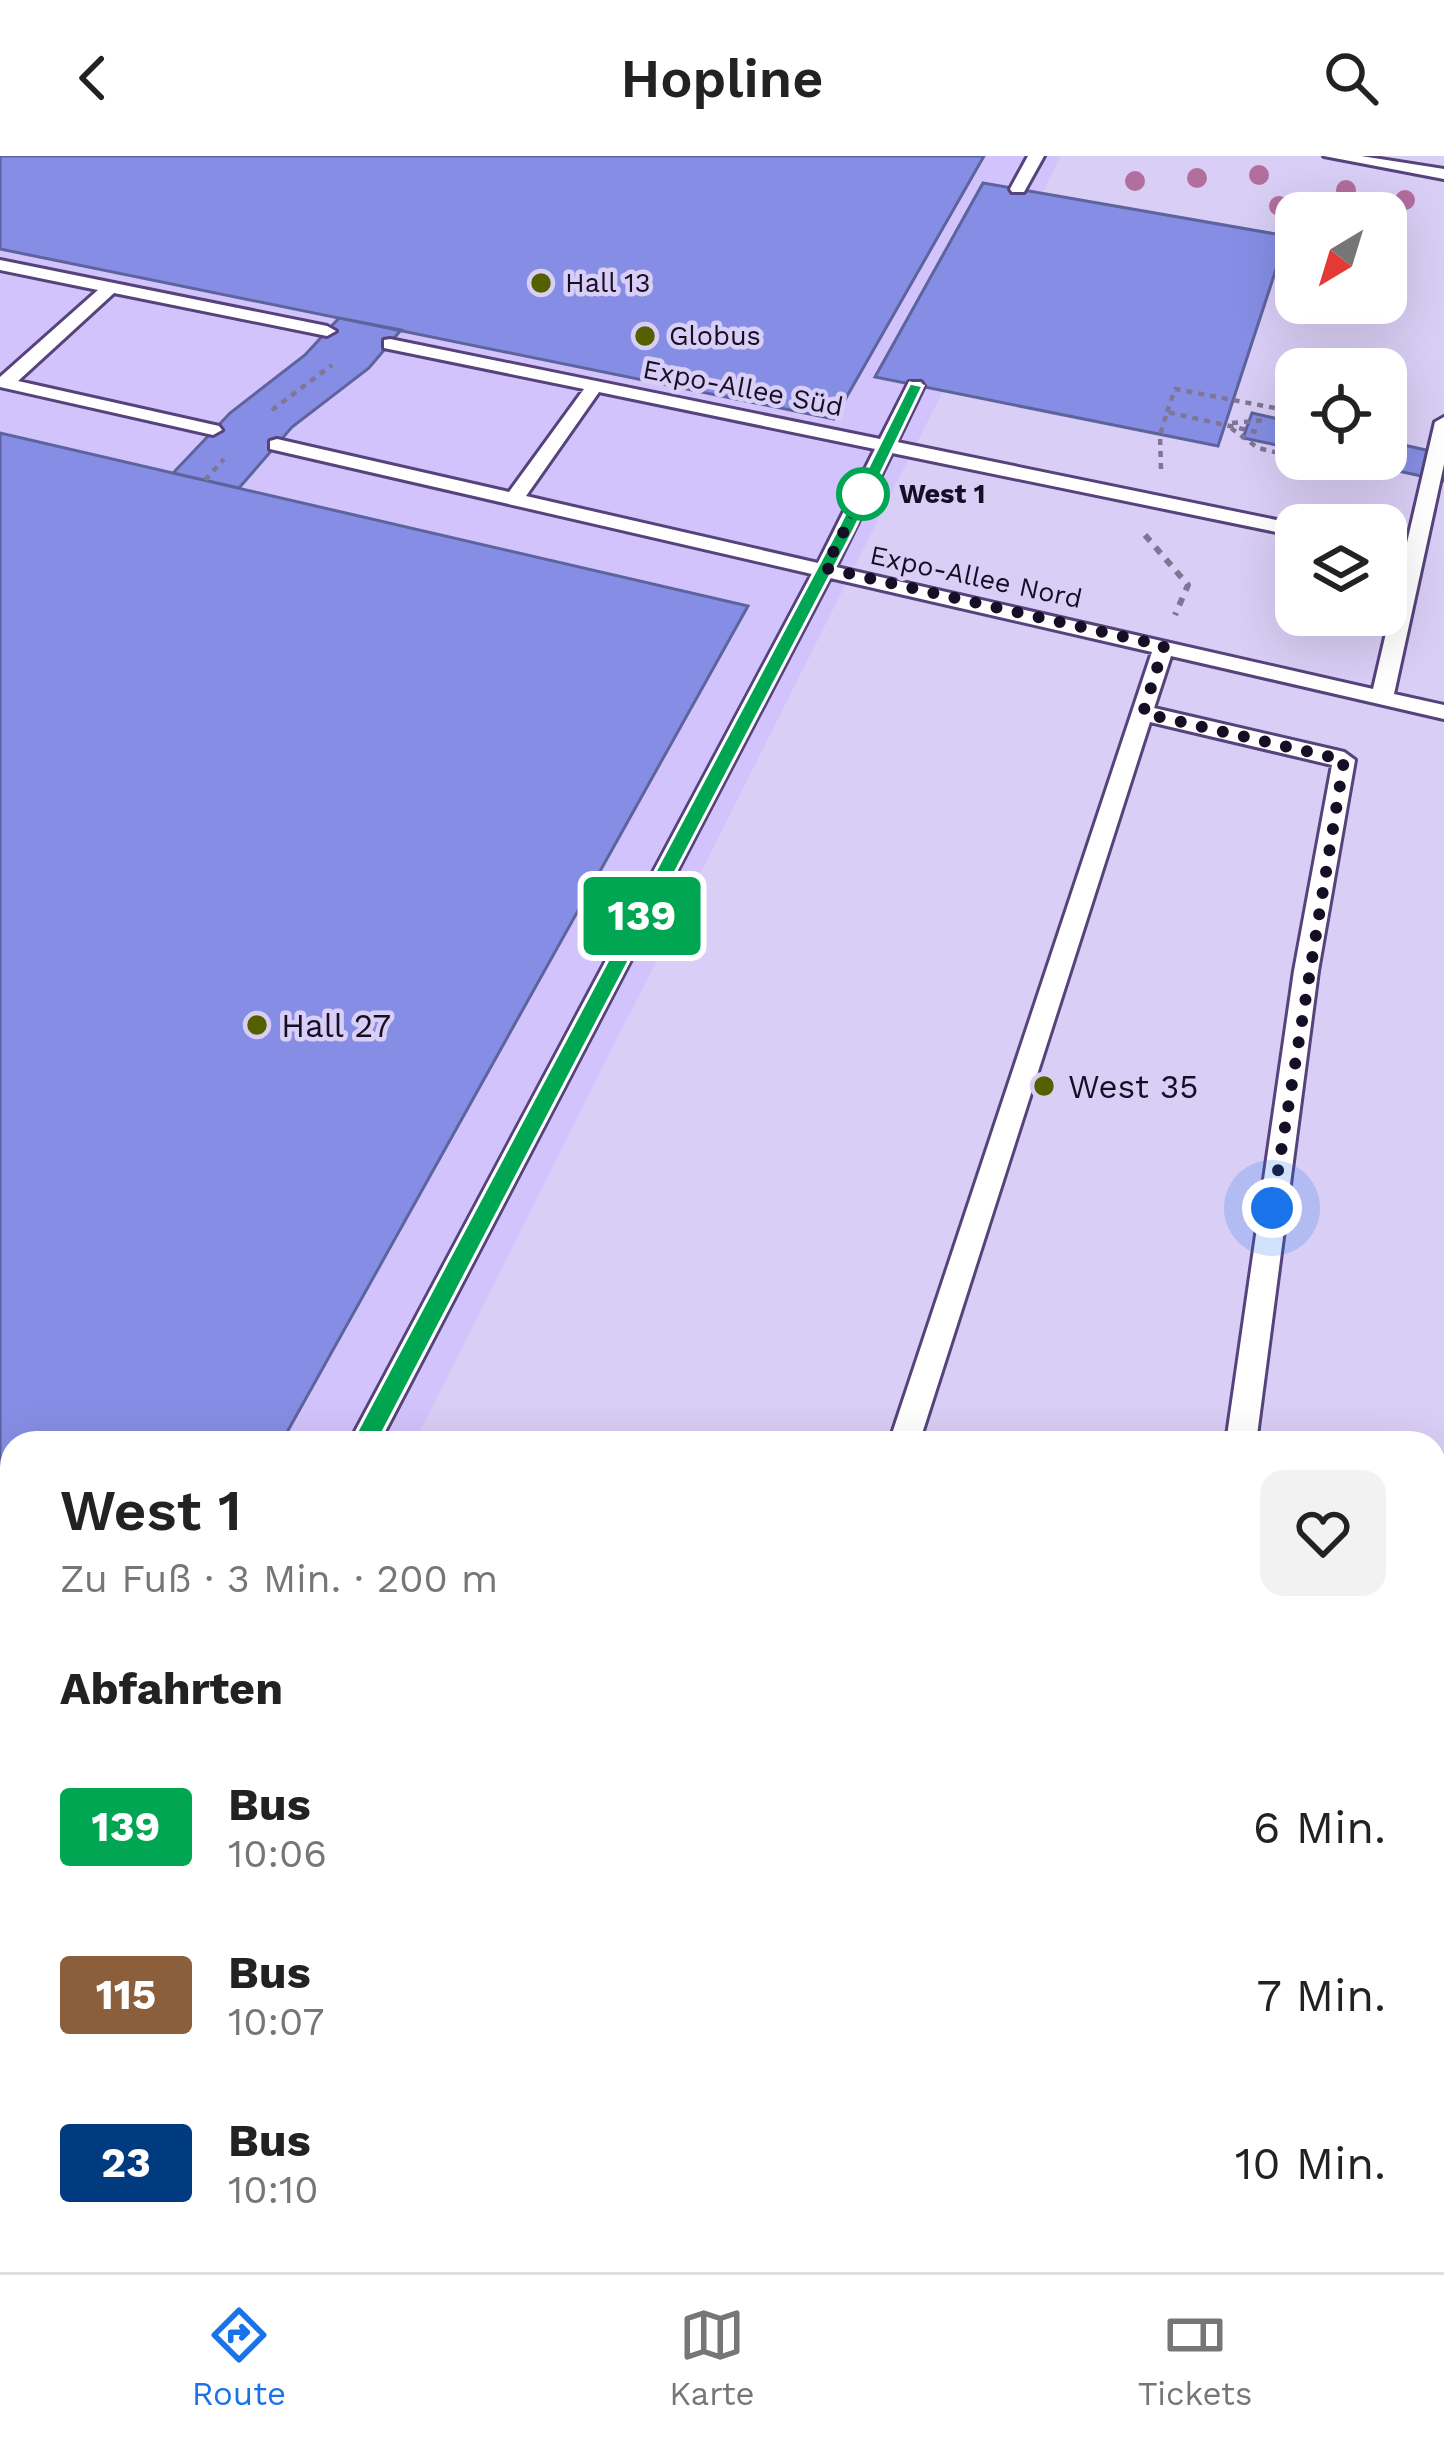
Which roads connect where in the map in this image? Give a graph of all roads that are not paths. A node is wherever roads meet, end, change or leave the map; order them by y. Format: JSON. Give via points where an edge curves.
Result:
{"nodes":[{"id":1,"x":1036,"y":156,"type":"edge"},
{"id":2,"x":1332,"y":156,"type":"edge"},
{"id":3,"x":1444,"y":174,"type":"edge"},
{"id":4,"x":1018,"y":189,"type":"dead end"},
{"id":5,"x":0,"y":265,"type":"edge"},
{"id":6,"x":111,"y":287,"type":"junction"},
{"id":7,"x":327,"y":331,"type":"dead end"},
{"id":8,"x":389,"y":344,"type":"dead end"},
{"id":9,"x":2,"y":382,"type":"edge"},
{"id":10,"x":595,"y":386,"type":"junction"},
{"id":11,"x":915,"y":386,"type":"dead end"},
{"id":12,"x":1444,"y":422,"type":"edge"},
{"id":13,"x":213,"y":430,"type":"dead end"},
{"id":14,"x":277,"y":445,"type":"dead end"},
{"id":15,"x":888,"y":445,"type":"junction"},
{"id":16,"x":514,"y":499,"type":"junction"},
{"id":17,"x":1275,"y":526,"type":"edge"},
{"id":18,"x":1407,"y":553,"type":"edge"},
{"id":19,"x":1413,"y":554,"type":"junction"},
{"id":20,"x":825,"y":568,"type":"junction"},
{"id":21,"x":1164,"y":646,"type":"junction"},
{"id":22,"x":1382,"y":698,"type":"junction"},
{"id":23,"x":1444,"y":712,"type":"edge"},
{"id":24,"x":1143,"y":713,"type":"junction"},
{"id":25,"x":370,"y":1431,"type":"edge"},
{"id":26,"x":908,"y":1431,"type":"edge"},
{"id":27,"x":1243,"y":1431,"type":"edge"}],
"edges":[{"from":1,"to":4,"type":"lane"},
{"from":2,"to":3,"type":"lane"},
{"from":5,"to":6,"type":"lane"},
{"from":6,"to":7,"type":"lane"},
{"from":6,"to":9,"type":"lane"},
{"from":8,"to":10,"type":"lane","name":"Expo-Allee Süd"},
{"from":9,"to":13,"type":"lane"},
{"from":10,"to":15,"type":"lane","name":"Expo-Allee Süd"},
{"from":10,"to":16,"type":"lane"},
{"from":11,"to":15,"type":"lane"},
{"from":12,"to":19,"type":"lane"},
{"from":14,"to":16,"type":"lane","name":"Expo-Allee Nord"},
{"from":15,"to":17,"type":"lane","name":"Expo-Allee Süd"},
{"from":15,"to":20,"type":"lane"},
{"from":16,"to":20,"type":"lane","name":"Expo-Allee Nord"},
{"from":18,"to":19,"type":"lane"},
{"from":19,"to":22,"type":"lane"},
{"from":20,"to":21,"type":"lane","name":"Expo-Allee Nord"},
{"from":20,"to":25,"type":"lane"},
{"from":21,"to":22,"type":"lane","name":"Expo-Allee Nord"},
{"from":21,"to":24,"type":"lane"},
{"from":22,"to":23,"type":"lane","name":"Expo-Allee Nord"},
{"from":24,"to":26,"type":"lane"},
{"from":24,"to":27,"type":"lane","via":[[1344,760]]}]}
